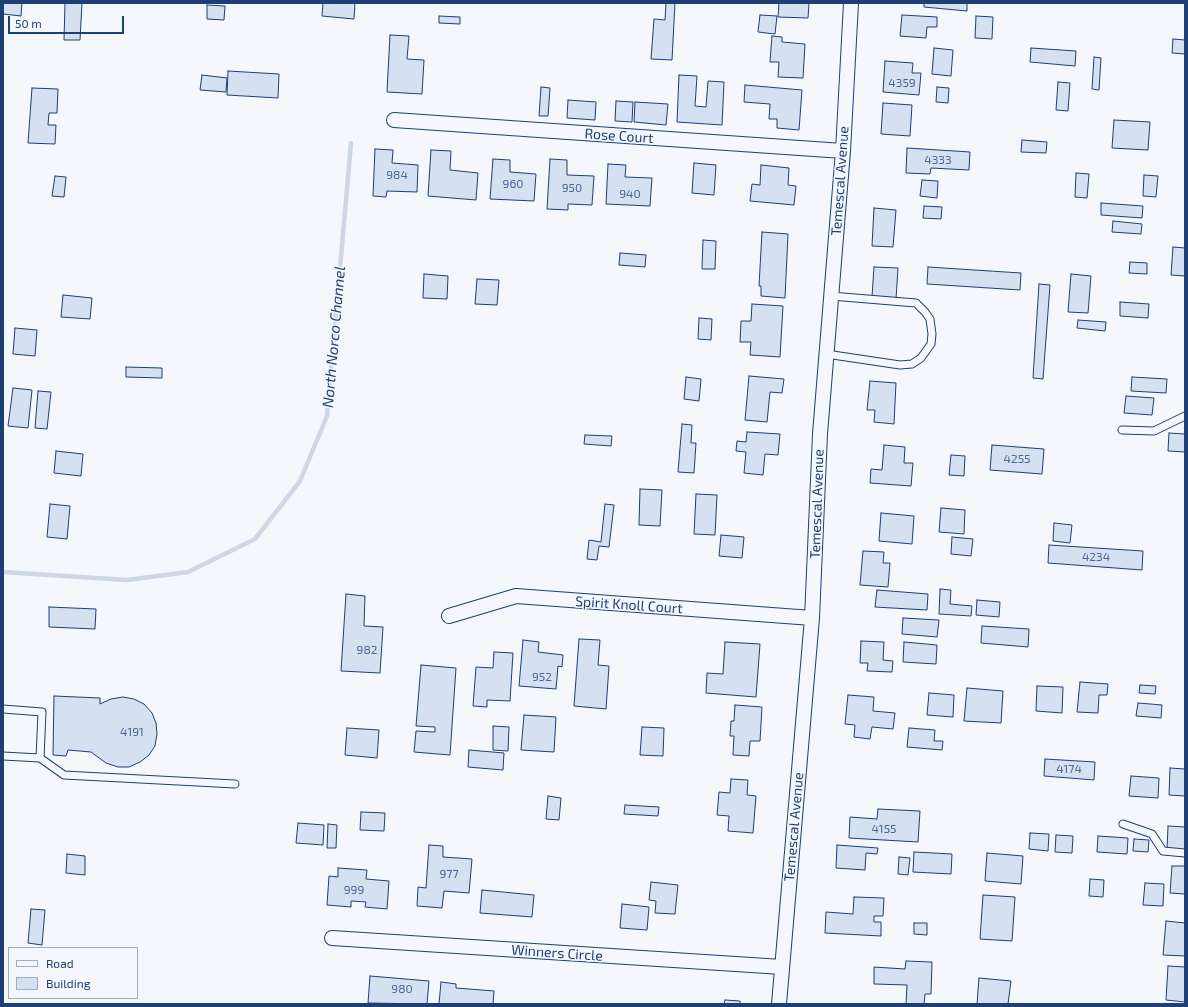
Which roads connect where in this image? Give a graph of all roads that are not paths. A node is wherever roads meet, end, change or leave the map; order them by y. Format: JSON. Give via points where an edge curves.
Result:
{"nodes":[{"id":1,"x":851,"y":3,"type":"edge"},
{"id":2,"x":394,"y":120,"type":"dead end"},
{"id":3,"x":843,"y":151,"type":"junction"},
{"id":4,"x":831,"y":296,"type":"junction"},
{"id":5,"x":826,"y":354,"type":"junction"},
{"id":6,"x":1185,"y":416,"type":"edge"},
{"id":7,"x":1122,"y":430,"type":"dead end"},
{"id":8,"x":449,"y":616,"type":"dead end"},
{"id":9,"x":812,"y":618,"type":"junction"},
{"id":10,"x":3,"y":709,"type":"edge"},
{"id":11,"x":3,"y":756,"type":"edge"},
{"id":12,"x":40,"y":758,"type":"junction"},
{"id":13,"x":235,"y":784,"type":"dead end"},
{"id":14,"x":1123,"y":824,"type":"dead end"},
{"id":15,"x":1185,"y":853,"type":"edge"},
{"id":16,"x":332,"y":938,"type":"dead end"},
{"id":17,"x":782,"y":967,"type":"junction"},
{"id":18,"x":779,"y":1004,"type":"edge"}],
"edges":[{"from":1,"to":3,"type":"street","name":"Temescal Avenue"},
{"from":2,"to":3,"type":"street","name":"Rose Court"},
{"from":3,"to":4,"type":"street","name":"Temescal Avenue"},
{"from":4,"to":5,"type":"street","name":"Temescal Avenue"},
{"from":4,"to":5,"type":"lane","via":[[916,303],[930,319],[932,334],[931,344],[921,358],[912,364],[900,366]]},
{"from":5,"to":9,"type":"street","name":"Temescal Avenue"},
{"from":6,"to":7,"type":"lane","via":[[1154,431]]},
{"from":8,"to":9,"type":"street","name":"Spirit Knoll Court","via":[[516,596]]},
{"from":9,"to":17,"type":"street","name":"Temescal Avenue"},
{"from":10,"to":12,"type":"lane","via":[[42,712]]},
{"from":11,"to":12,"type":"lane"},
{"from":12,"to":13,"type":"lane","via":[[64,775]]},
{"from":14,"to":15,"type":"lane","via":[[1152,834],[1163,851]]},
{"from":16,"to":17,"type":"street","name":"Winners Circle"},
{"from":17,"to":18,"type":"street","name":"Temescal Avenue"}]}
